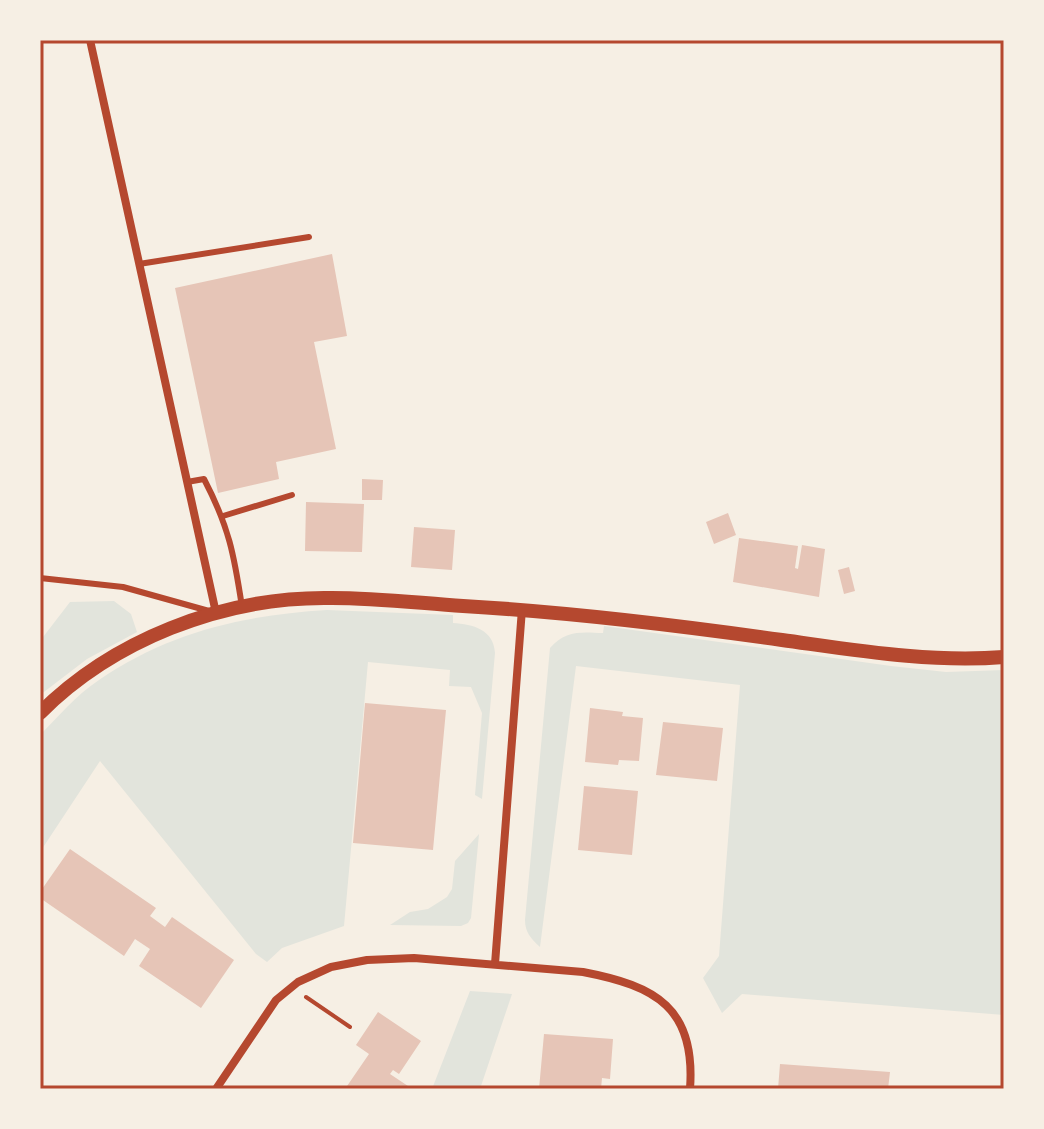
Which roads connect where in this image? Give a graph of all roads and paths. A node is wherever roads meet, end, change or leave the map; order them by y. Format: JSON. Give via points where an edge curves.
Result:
{"nodes":[{"id":1,"x":90,"y":40,"type":"edge"},
{"id":2,"x":309,"y":237,"type":"dead end"},
{"id":3,"x":139,"y":264,"type":"junction"},
{"id":4,"x":187,"y":482,"type":"junction"},
{"id":5,"x":292,"y":495,"type":"dead end"},
{"id":6,"x":223,"y":516,"type":"junction"},
{"id":7,"x":40,"y":578,"type":"edge"},
{"id":8,"x":242,"y":607,"type":"junction"},
{"id":9,"x":522,"y":609,"type":"junction"},
{"id":10,"x":216,"y":613,"type":"junction"},
{"id":11,"x":1004,"y":657,"type":"edge"},
{"id":12,"x":40,"y":713,"type":"edge"},
{"id":13,"x":495,"y":964,"type":"junction"},
{"id":14,"x":292,"y":987,"type":"junction"},
{"id":15,"x":350,"y":1027,"type":"dead end"},
{"id":16,"x":216,"y":1089,"type":"edge"},
{"id":17,"x":690,"y":1089,"type":"edge"}],
"edges":[{"from":1,"to":3,"type":"street"},
{"from":2,"to":3,"type":"lane"},
{"from":3,"to":4,"type":"street"},
{"from":4,"to":6,"type":"lane","via":[[204,479]]},
{"from":4,"to":10,"type":"street"},
{"from":5,"to":6,"type":"lane"},
{"from":6,"to":8,"type":"lane"},
{"from":7,"to":10,"type":"lane","via":[[123,587]]},
{"from":8,"to":9,"type":"street","via":[[324,598]]},
{"from":8,"to":10,"type":"street"},
{"from":9,"to":11,"type":"street","via":[[850,649],[968,660]]},
{"from":9,"to":13,"type":"street"},
{"from":10,"to":12,"type":"street","via":[[164,630],[94,667]]},
{"from":13,"to":14,"type":"street","via":[[367,960],[331,967]]},
{"from":13,"to":17,"type":"street","via":[[609,977],[659,998],[681,1024],[689,1044]]},
{"from":14,"to":15,"type":"path"},
{"from":14,"to":16,"type":"street","via":[[276,1000]]}]}
